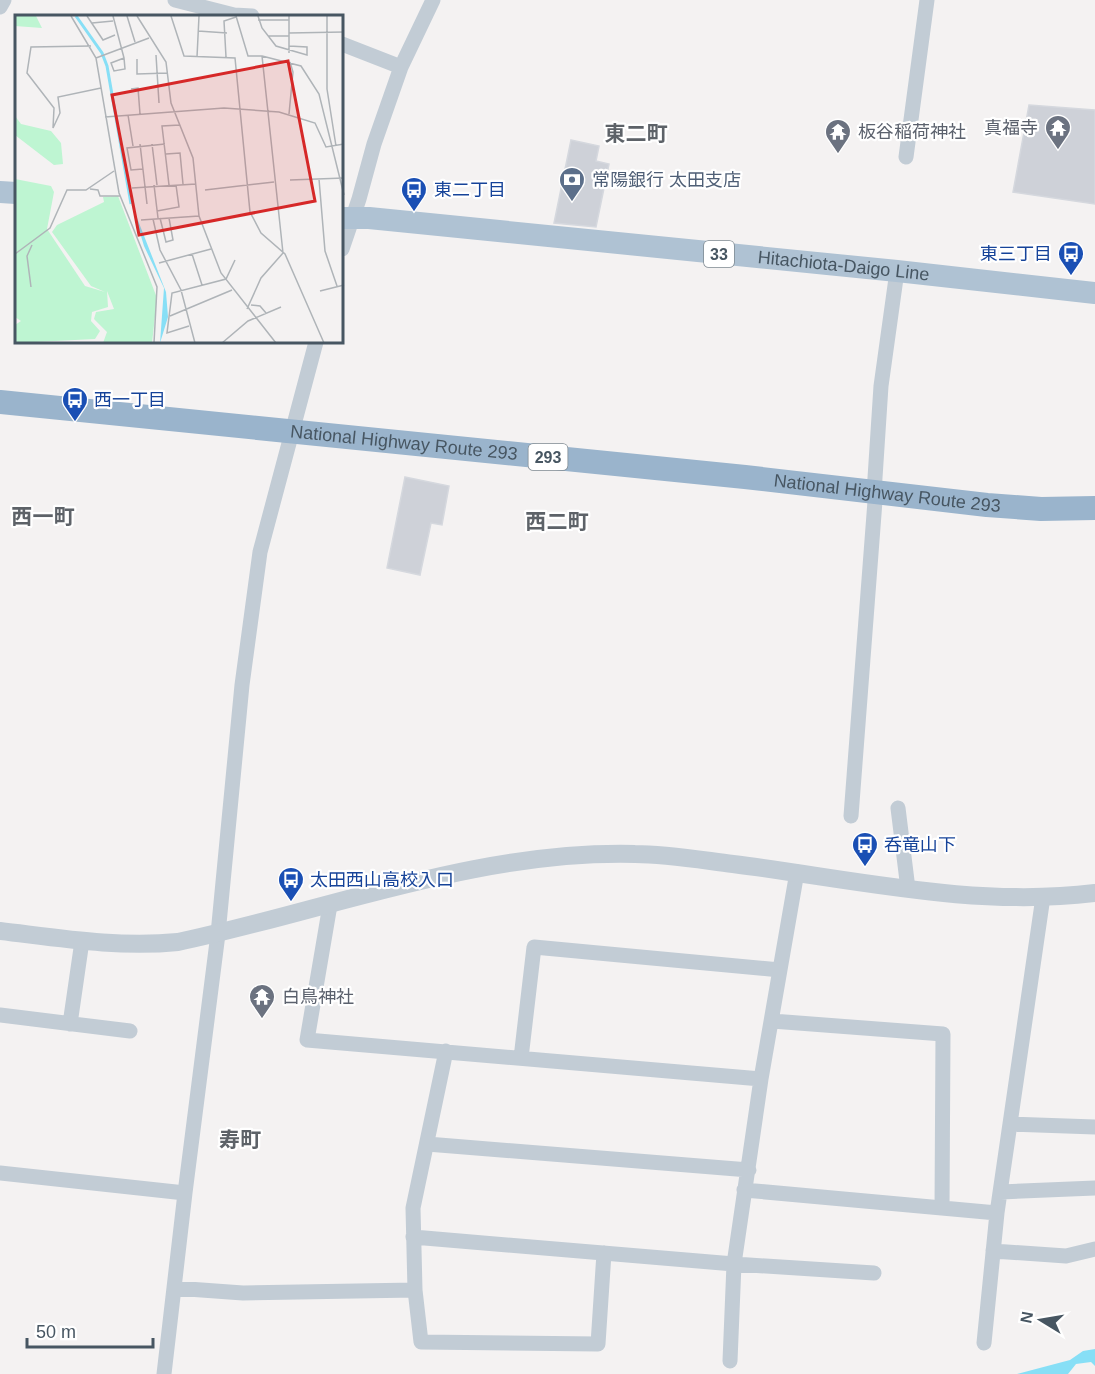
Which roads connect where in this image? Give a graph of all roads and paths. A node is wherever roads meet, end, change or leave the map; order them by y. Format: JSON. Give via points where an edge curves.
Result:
{"nodes":[{"id":1,"x":4,"y":0,"type":"edge"},
{"id":2,"x":175,"y":0,"type":"edge"},
{"id":3,"x":433,"y":0,"type":"edge"},
{"id":4,"x":927,"y":0,"type":"edge"},
{"id":5,"x":0,"y":7,"type":"edge"},
{"id":6,"x":234,"y":15,"type":"edge"},
{"id":7,"x":344,"y":45,"type":"edge"},
{"id":8,"x":401,"y":67,"type":"junction"},
{"id":9,"x":906,"y":157,"type":"dead end"},
{"id":10,"x":0,"y":192,"type":"edge"},
{"id":11,"x":15,"y":193,"type":"edge"},
{"id":12,"x":347,"y":218,"type":"edge"},
{"id":13,"x":344,"y":237,"type":"edge"},
{"id":14,"x":897,"y":271,"type":"junction"},
{"id":15,"x":1095,"y":293,"type":"edge"},
{"id":16,"x":315,"y":344,"type":"edge"},
{"id":17,"x":0,"y":402,"type":"edge"},
{"id":18,"x":291,"y":431,"type":"junction"},
{"id":19,"x":874,"y":493,"type":"junction"},
{"id":20,"x":1095,"y":508,"type":"edge"},
{"id":21,"x":898,"y":808,"type":"dead end"},
{"id":22,"x":851,"y":816,"type":"dead end"},
{"id":23,"x":797,"y":872,"type":"junction"},
{"id":24,"x":908,"y":889,"type":"junction"},
{"id":25,"x":1095,"y":893,"type":"edge"},
{"id":26,"x":1043,"y":897,"type":"junction"},
{"id":27,"x":330,"y":905,"type":"junction"},
{"id":28,"x":0,"y":931,"type":"edge"},
{"id":29,"x":218,"y":933,"type":"junction"},
{"id":30,"x":82,"y":941,"type":"junction"},
{"id":31,"x":780,"y":970,"type":"junction"},
{"id":32,"x":0,"y":1015,"type":"edge"},
{"id":33,"x":772,"y":1021,"type":"junction"},
{"id":34,"x":70,"y":1024,"type":"junction"},
{"id":35,"x":130,"y":1031,"type":"dead end"},
{"id":36,"x":446,"y":1051,"type":"junction"},
{"id":37,"x":521,"y":1058,"type":"junction"},
{"id":38,"x":761,"y":1079,"type":"junction"},
{"id":39,"x":1010,"y":1124,"type":"junction"},
{"id":40,"x":1095,"y":1127,"type":"edge"},
{"id":41,"x":427,"y":1144,"type":"junction"},
{"id":42,"x":749,"y":1170,"type":"junction"},
{"id":43,"x":0,"y":1173,"type":"edge"},
{"id":44,"x":1095,"y":1188,"type":"edge"},
{"id":45,"x":744,"y":1190,"type":"junction"},
{"id":46,"x":185,"y":1192,"type":"junction"},
{"id":47,"x":1001,"y":1192,"type":"junction"},
{"id":48,"x":942,"y":1208,"type":"junction"},
{"id":49,"x":997,"y":1213,"type":"junction"},
{"id":50,"x":413,"y":1237,"type":"junction"},
{"id":51,"x":1095,"y":1249,"type":"edge"},
{"id":52,"x":993,"y":1251,"type":"junction"},
{"id":53,"x":604,"y":1253,"type":"junction"},
{"id":54,"x":734,"y":1264,"type":"junction"},
{"id":55,"x":874,"y":1273,"type":"dead end"},
{"id":56,"x":174,"y":1288,"type":"junction"},
{"id":57,"x":415,"y":1290,"type":"junction"},
{"id":58,"x":984,"y":1343,"type":"dead end"},
{"id":59,"x":730,"y":1361,"type":"dead end"},
{"id":60,"x":164,"y":1371,"type":"edge"}],
"edges":[{"from":1,"to":5,"type":"street"},
{"from":2,"to":6,"type":"street"},
{"from":3,"to":8,"type":"street"},
{"from":4,"to":9,"type":"street"},
{"from":7,"to":8,"type":"street"},
{"from":8,"to":12,"type":"street","via":[[359,199]]},
{"from":10,"to":11,"type":"main road"},
{"from":12,"to":13,"type":"street"},
{"from":12,"to":14,"type":"main road","name":"Hitachiota-Daigo Line","number":"33"},
{"from":14,"to":15,"type":"main road","name":"Hitachiota-Daigo Line","number":"33"},
{"from":14,"to":19,"type":"street","via":[[881,386]]},
{"from":16,"to":18,"type":"street"},
{"from":17,"to":18,"type":"highway","name":"National Highway Route 293","number":"293"},
{"from":18,"to":19,"type":"highway","name":"National Highway Route 293","number":"293"},
{"from":18,"to":29,"type":"street","via":[[260,552],[242,685]]},
{"from":19,"to":20,"type":"highway","name":"National Highway Route 293","number":"293","via":[[1041,509]]},
{"from":19,"to":22,"type":"street"},
{"from":21,"to":24,"type":"street"},
{"from":23,"to":24,"type":"street"},
{"from":23,"to":27,"type":"street","via":[[638,854],[593,853],[478,868]]},
{"from":23,"to":31,"type":"street"},
{"from":24,"to":26,"type":"street"},
{"from":25,"to":26,"type":"street"},
{"from":26,"to":39,"type":"street"},
{"from":27,"to":29,"type":"street"},
{"from":27,"to":36,"type":"street","via":[[307,1040]]},
{"from":28,"to":30,"type":"street"},
{"from":29,"to":30,"type":"street","via":[[150,945]]},
{"from":29,"to":46,"type":"street"},
{"from":30,"to":34,"type":"street"},
{"from":31,"to":33,"type":"street"},
{"from":31,"to":37,"type":"street","via":[[534,947]]},
{"from":32,"to":34,"type":"street"},
{"from":33,"to":38,"type":"street"},
{"from":33,"to":48,"type":"street","via":[[943,1034]]},
{"from":34,"to":35,"type":"street"},
{"from":36,"to":37,"type":"street"},
{"from":36,"to":41,"type":"street"},
{"from":37,"to":38,"type":"street"},
{"from":38,"to":42,"type":"street"},
{"from":39,"to":40,"type":"street"},
{"from":39,"to":47,"type":"street"},
{"from":41,"to":42,"type":"street"},
{"from":41,"to":50,"type":"street","via":[[413,1208]]},
{"from":42,"to":45,"type":"street"},
{"from":43,"to":46,"type":"street"},
{"from":44,"to":47,"type":"street"},
{"from":45,"to":48,"type":"street"},
{"from":45,"to":54,"type":"street"},
{"from":46,"to":56,"type":"street"},
{"from":47,"to":49,"type":"street"},
{"from":48,"to":49,"type":"street"},
{"from":49,"to":52,"type":"street"},
{"from":50,"to":53,"type":"street"},
{"from":50,"to":57,"type":"street"},
{"from":51,"to":52,"type":"street","via":[[1066,1256]]},
{"from":52,"to":58,"type":"street"},
{"from":53,"to":54,"type":"street"},
{"from":53,"to":57,"type":"street","via":[[598,1344],[421,1342]]},
{"from":54,"to":55,"type":"street"},
{"from":54,"to":59,"type":"street"},
{"from":56,"to":57,"type":"street","via":[[243,1293]]},
{"from":56,"to":60,"type":"street"}]}
